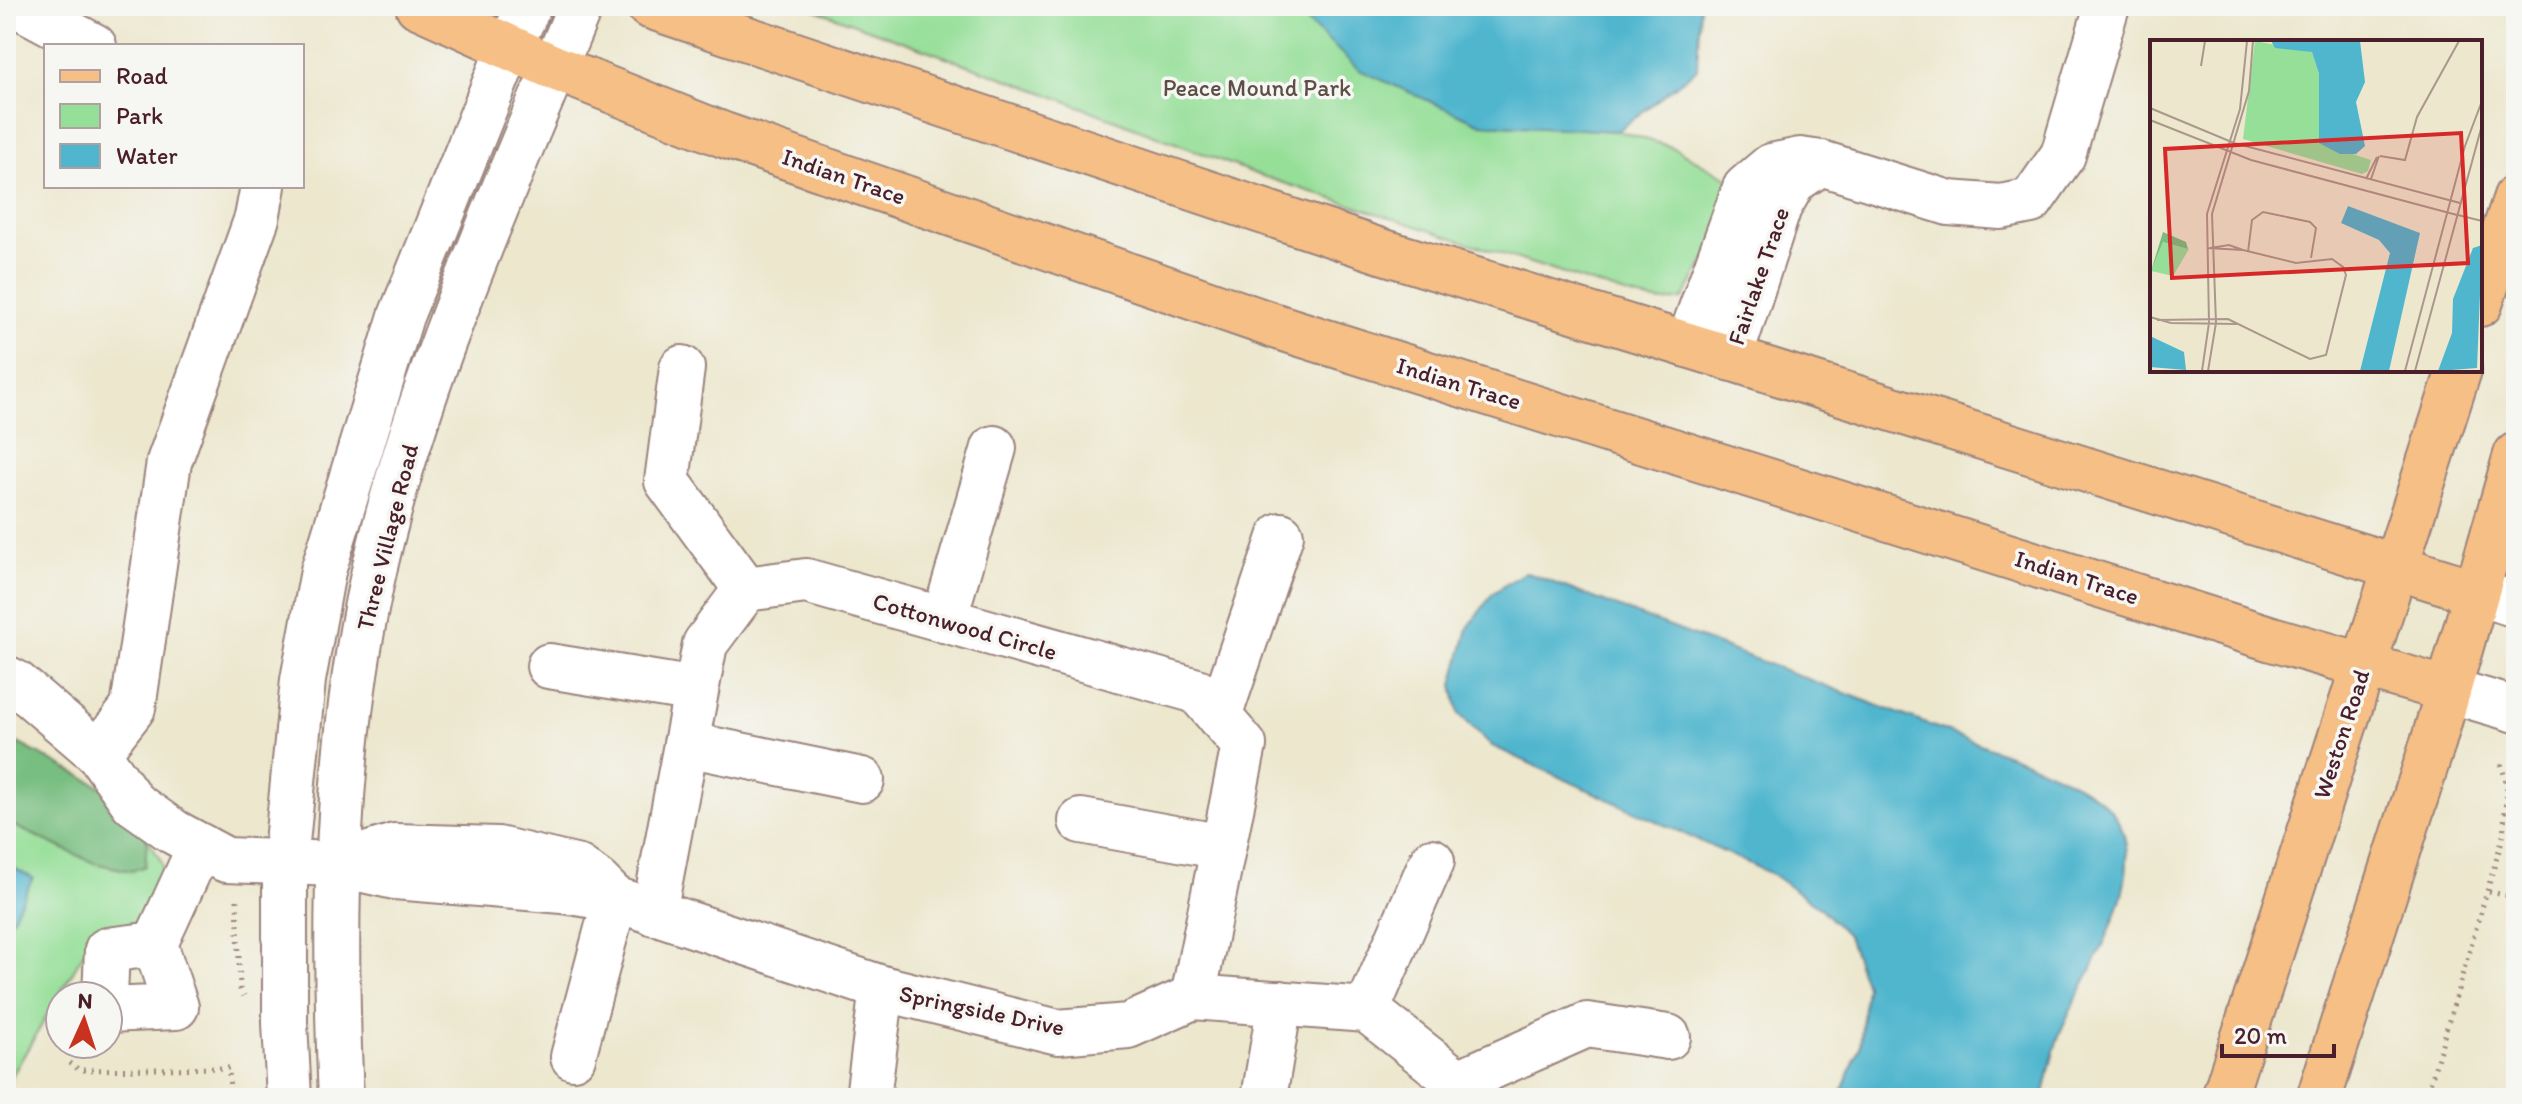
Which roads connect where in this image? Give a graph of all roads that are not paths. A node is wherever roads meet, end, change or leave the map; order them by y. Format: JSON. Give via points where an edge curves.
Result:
{"nodes":[{"id":1,"x":19,"y":6,"type":"edge"},
{"id":2,"x":418,"y":6,"type":"edge"},
{"id":3,"x":529,"y":6,"type":"edge"},
{"id":4,"x":580,"y":6,"type":"edge"},
{"id":5,"x":649,"y":6,"type":"edge"},
{"id":6,"x":2107,"y":6,"type":"edge"},
{"id":7,"x":90,"y":44,"type":"edge"},
{"id":8,"x":509,"y":48,"type":"junction"},
{"id":9,"x":555,"y":68,"type":"junction"},
{"id":10,"x":1821,"y":163,"type":"junction"},
{"id":11,"x":263,"y":188,"type":"edge"},
{"id":12,"x":2516,"y":197,"type":"edge"},
{"id":13,"x":2482,"y":298,"type":"edge"},
{"id":14,"x":1688,"y":345,"type":"junction"},
{"id":15,"x":1730,"y":358,"type":"junction"},
{"id":16,"x":682,"y":368,"type":"dead end"},
{"id":17,"x":2458,"y":372,"type":"edge"},
{"id":18,"x":994,"y":448,"type":"dead end"},
{"id":19,"x":2516,"y":455,"type":"edge"},
{"id":20,"x":1281,"y":535,"type":"dead end"},
{"id":21,"x":2395,"y":566,"type":"junction"},
{"id":22,"x":746,"y":589,"type":"junction"},
{"id":23,"x":2496,"y":599,"type":"edge"},
{"id":24,"x":944,"y":620,"type":"junction"},
{"id":25,"x":549,"y":666,"type":"dead end"},
{"id":26,"x":2363,"y":666,"type":"junction"},
{"id":27,"x":6,"y":678,"type":"edge"},
{"id":28,"x":696,"y":690,"type":"junction"},
{"id":29,"x":2448,"y":690,"type":"junction"},
{"id":30,"x":2516,"y":710,"type":"edge"},
{"id":31,"x":1219,"y":717,"type":"junction"},
{"id":32,"x":686,"y":744,"type":"junction"},
{"id":33,"x":98,"y":753,"type":"junction"},
{"id":34,"x":862,"y":780,"type":"dead end"},
{"id":35,"x":1081,"y":821,"type":"dead end"},
{"id":36,"x":1223,"y":847,"type":"junction"},
{"id":37,"x":218,"y":853,"type":"junction"},
{"id":38,"x":1432,"y":861,"type":"dead end"},
{"id":39,"x":285,"y":863,"type":"junction"},
{"id":40,"x":337,"y":864,"type":"junction"},
{"id":41,"x":635,"y":906,"type":"junction"},
{"id":42,"x":155,"y":944,"type":"junction"},
{"id":43,"x":106,"y":980,"type":"edge"},
{"id":44,"x":882,"y":988,"type":"junction"},
{"id":45,"x":1193,"y":997,"type":"junction"},
{"id":46,"x":1280,"y":1003,"type":"junction"},
{"id":47,"x":124,"y":1009,"type":"edge"},
{"id":48,"x":1367,"y":1010,"type":"junction"},
{"id":49,"x":1668,"y":1037,"type":"dead end"},
{"id":50,"x":573,"y":1057,"type":"dead end"},
{"id":51,"x":1460,"y":1090,"type":"edge"},
{"id":52,"x":289,"y":1098,"type":"edge"},
{"id":53,"x":341,"y":1098,"type":"edge"},
{"id":54,"x":868,"y":1098,"type":"edge"},
{"id":55,"x":1264,"y":1098,"type":"edge"},
{"id":56,"x":2224,"y":1098,"type":"edge"},
{"id":57,"x":2319,"y":1098,"type":"edge"}],
"edges":[{"from":1,"to":7,"type":"street"},
{"from":2,"to":8,"type":"main road","name":"Indian Trace"},
{"from":3,"to":8,"type":"street","name":"Three Village Road"},
{"from":4,"to":9,"type":"street","name":"Three Village Road"},
{"from":5,"to":14,"type":"main road","via":[[1381,251]]},
{"from":6,"to":10,"type":"street","name":"Fairlake Trace","via":[[2063,155],[2031,201],[2001,207],[1949,203]]},
{"from":8,"to":9,"type":"main road","name":"Indian Trace"},
{"from":8,"to":39,"type":"street","name":"Three Village Road","via":[[401,316],[323,571],[303,680]]},
{"from":9,"to":26,"type":"main road","name":"Indian Trace","via":[[724,135],[1275,326]]},
{"from":9,"to":40,"type":"street","name":"Three Village Road","via":[[449,330],[402,468],[372,580],[353,688]]},
{"from":10,"to":14,"type":"street","name":"Fairlake Trace","via":[[1800,160],[1771,166],[1745,188]]},
{"from":10,"to":15,"type":"street","name":"Fairlake Trace","via":[[1794,181],[1779,207]]},
{"from":11,"to":33,"type":"street","via":[[257,218],[169,462],[133,708]]},
{"from":12,"to":13,"type":"main road"},
{"from":14,"to":15,"type":"main road"},
{"from":15,"to":21,"type":"main road"},
{"from":16,"to":22,"type":"street","via":[[667,481]]},
{"from":17,"to":21,"type":"main road","name":"Weston Road"},
{"from":18,"to":24,"type":"street"},
{"from":19,"to":23,"type":"main road"},
{"from":20,"to":31,"type":"street"},
{"from":21,"to":23,"type":"main road"},
{"from":21,"to":26,"type":"main road","name":"Weston Road"},
{"from":22,"to":24,"type":"street","name":"Cottonwood Circle","via":[[806,581]]},
{"from":22,"to":28,"type":"street","via":[[705,644]]},
{"from":23,"to":29,"type":"main road"},
{"from":24,"to":31,"type":"street","name":"Cottonwood Circle","via":[[1197,691]]},
{"from":25,"to":28,"type":"street"},
{"from":26,"to":29,"type":"main road","name":"Indian Trace"},
{"from":26,"to":56,"type":"main road","name":"Weston Road"},
{"from":27,"to":33,"type":"street"},
{"from":28,"to":32,"type":"street"},
{"from":29,"to":30,"type":"street","name":"Indian Trace"},
{"from":29,"to":57,"type":"main road"},
{"from":31,"to":36,"type":"street","name":"Cottonwood Circle","via":[[1244,745]]},
{"from":32,"to":34,"type":"street"},
{"from":32,"to":41,"type":"street"},
{"from":33,"to":37,"type":"street","via":[[133,803],[174,832]]},
{"from":35,"to":36,"type":"street"},
{"from":36,"to":45,"type":"street","name":"Cottonwood Circle"},
{"from":37,"to":39,"type":"street","name":"Springside Drive"},
{"from":37,"to":42,"type":"street"},
{"from":38,"to":48,"type":"street"},
{"from":39,"to":40,"type":"street","name":"Springside Drive"},
{"from":39,"to":52,"type":"street","name":"Three Village Road"},
{"from":40,"to":41,"type":"street","name":"Springside Drive","via":[[395,846],[498,849],[579,868]]},
{"from":40,"to":53,"type":"street","name":"Three Village Road"},
{"from":41,"to":44,"type":"street","name":"Springside Drive"},
{"from":41,"to":50,"type":"street"},
{"from":42,"to":43,"type":"street","via":[[107,950]]},
{"from":42,"to":47,"type":"street","via":[[176,1007]]},
{"from":44,"to":45,"type":"street","name":"Springside Drive","via":[[1058,1032],[1128,1026]]},
{"from":44,"to":54,"type":"street"},
{"from":45,"to":46,"type":"street","name":"Springside Drive"},
{"from":46,"to":48,"type":"street","name":"Springside Drive"},
{"from":46,"to":55,"type":"street"},
{"from":48,"to":51,"type":"street"},
{"from":49,"to":51,"type":"street","via":[[1587,1025]]}]}
